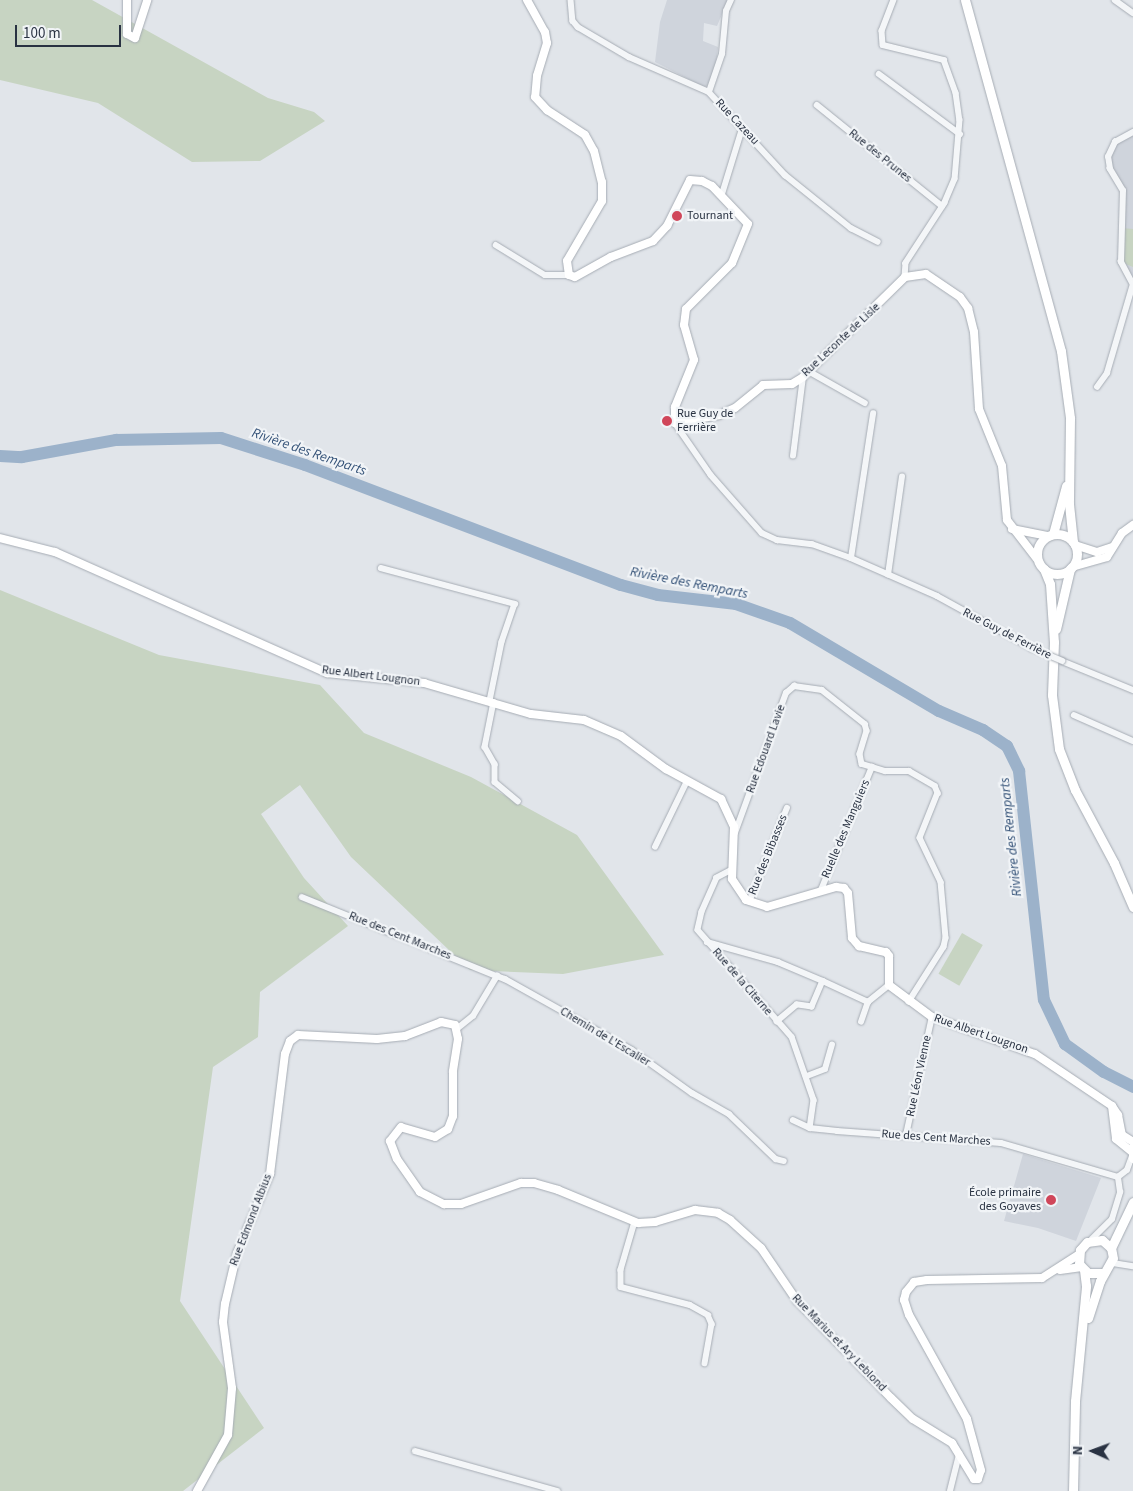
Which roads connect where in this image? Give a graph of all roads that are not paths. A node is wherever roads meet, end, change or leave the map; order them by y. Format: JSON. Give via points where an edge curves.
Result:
{"nodes":[{"id":1,"x":127,"y":0,"type":"edge"},
{"id":2,"x":147,"y":0,"type":"edge"},
{"id":3,"x":526,"y":0,"type":"edge"},
{"id":4,"x":571,"y":0,"type":"edge"},
{"id":5,"x":731,"y":0,"type":"edge"},
{"id":6,"x":894,"y":0,"type":"edge"},
{"id":7,"x":965,"y":0,"type":"edge"},
{"id":8,"x":1115,"y":0,"type":"edge"},
{"id":9,"x":1133,"y":13,"type":"edge"},
{"id":10,"x":879,"y":74,"type":"dead end"},
{"id":11,"x":709,"y":92,"type":"junction"},
{"id":12,"x":817,"y":105,"type":"dead end"},
{"id":13,"x":742,"y":129,"type":"junction"},
{"id":14,"x":1133,"y":132,"type":"edge"},
{"id":15,"x":960,"y":134,"type":"junction"},
{"id":16,"x":722,"y":194,"type":"junction"},
{"id":17,"x":942,"y":206,"type":"junction"},
{"id":18,"x":878,"y":242,"type":"dead end"},
{"id":19,"x":496,"y":245,"type":"dead end"},
{"id":20,"x":569,"y":275,"type":"junction"},
{"id":21,"x":905,"y":277,"type":"junction"},
{"id":22,"x":1133,"y":283,"type":"edge"},
{"id":23,"x":806,"y":375,"type":"junction"},
{"id":24,"x":1097,"y":387,"type":"dead end"},
{"id":25,"x":865,"y":403,"type":"dead end"},
{"id":26,"x":873,"y":414,"type":"dead end"},
{"id":27,"x":674,"y":423,"type":"junction"},
{"id":28,"x":794,"y":456,"type":"dead end"},
{"id":29,"x":1070,"y":468,"type":"junction"},
{"id":30,"x":902,"y":477,"type":"dead end"},
{"id":31,"x":1133,"y":525,"type":"edge"},
{"id":32,"x":1012,"y":529,"type":"junction"},
{"id":33,"x":1050,"y":535,"type":"junction"},
{"id":34,"x":0,"y":538,"type":"edge"},
{"id":35,"x":1074,"y":544,"type":"junction"},
{"id":36,"x":1114,"y":546,"type":"junction"},
{"id":37,"x":851,"y":558,"type":"junction"},
{"id":38,"x":1038,"y":559,"type":"junction"},
{"id":39,"x":381,"y":568,"type":"dead end"},
{"id":40,"x":1071,"y":568,"type":"junction"},
{"id":41,"x":1044,"y":569,"type":"junction"},
{"id":42,"x":888,"y":575,"type":"junction"},
{"id":43,"x":1054,"y":642,"type":"junction"},
{"id":44,"x":1133,"y":690,"type":"edge"},
{"id":45,"x":492,"y":702,"type":"junction"},
{"id":46,"x":1074,"y":715,"type":"dead end"},
{"id":47,"x":1133,"y":741,"type":"edge"},
{"id":48,"x":872,"y":767,"type":"junction"},
{"id":49,"x":687,"y":782,"type":"junction"},
{"id":50,"x":518,"y":801,"type":"dead end"},
{"id":51,"x":787,"y":808,"type":"dead end"},
{"id":52,"x":735,"y":834,"type":"junction"},
{"id":53,"x":655,"y":847,"type":"dead end"},
{"id":54,"x":730,"y":871,"type":"junction"},
{"id":55,"x":820,"y":890,"type":"junction"},
{"id":56,"x":302,"y":897,"type":"dead end"},
{"id":57,"x":748,"y":902,"type":"junction"},
{"id":58,"x":1133,"y":907,"type":"edge"},
{"id":59,"x":707,"y":942,"type":"junction"},
{"id":60,"x":497,"y":976,"type":"junction"},
{"id":61,"x":824,"y":981,"type":"junction"},
{"id":62,"x":889,"y":985,"type":"junction"},
{"id":63,"x":868,"y":1002,"type":"junction"},
{"id":64,"x":909,"y":1002,"type":"junction"},
{"id":65,"x":932,"y":1017,"type":"junction"},
{"id":66,"x":777,"y":1022,"type":"junction"},
{"id":67,"x":861,"y":1022,"type":"dead end"},
{"id":68,"x":458,"y":1028,"type":"junction"},
{"id":69,"x":832,"y":1045,"type":"dead end"},
{"id":70,"x":807,"y":1076,"type":"junction"},
{"id":71,"x":793,"y":1120,"type":"dead end"},
{"id":72,"x":810,"y":1128,"type":"junction"},
{"id":73,"x":906,"y":1135,"type":"junction"},
{"id":74,"x":1133,"y":1151,"type":"edge"},
{"id":75,"x":784,"y":1161,"type":"dead end"},
{"id":76,"x":1118,"y":1177,"type":"junction"},
{"id":77,"x":1133,"y":1202,"type":"edge"},
{"id":78,"x":635,"y":1222,"type":"junction"},
{"id":79,"x":1118,"y":1230,"type":"junction"},
{"id":80,"x":1094,"y":1239,"type":"junction"},
{"id":81,"x":1111,"y":1248,"type":"junction"},
{"id":82,"x":1078,"y":1255,"type":"junction"},
{"id":83,"x":1113,"y":1263,"type":"junction"},
{"id":84,"x":1133,"y":1266,"type":"edge"},
{"id":85,"x":1082,"y":1269,"type":"junction"},
{"id":86,"x":1056,"y":1271,"type":"junction"},
{"id":87,"x":1104,"y":1273,"type":"junction"},
{"id":88,"x":1082,"y":1346,"type":"junction"},
{"id":89,"x":705,"y":1364,"type":"dead end"},
{"id":90,"x":415,"y":1451,"type":"dead end"},
{"id":91,"x":959,"y":1452,"type":"junction"},
{"id":92,"x":1073,"y":1490,"type":"edge"},
{"id":93,"x":198,"y":1491,"type":"edge"},
{"id":94,"x":557,"y":1491,"type":"edge"},
{"id":95,"x":950,"y":1491,"type":"edge"}],
"edges":[{"from":1,"to":2,"type":"street","via":[[127,34],[135,38]]},
{"from":3,"to":20,"type":"street","via":[[547,43],[537,76],[535,97],[547,110],[586,135],[602,182],[602,201],[568,261]]},
{"from":4,"to":11,"type":"street","name":"Rue Cazeau","via":[[573,21],[578,27],[629,57]]},
{"from":5,"to":11,"type":"street","via":[[726,11],[722,54]]},
{"from":6,"to":15,"type":"street","via":[[882,31],[883,45],[944,60],[956,93]]},
{"from":7,"to":29,"type":"main road","via":[[1061,351],[1070,418]]},
{"from":8,"to":9,"type":"street"},
{"from":10,"to":15,"type":"street"},
{"from":11,"to":13,"type":"street","name":"Rue Cazeau"},
{"from":12,"to":17,"type":"street","name":"Rue des Prunes"},
{"from":13,"to":16,"type":"street"},
{"from":13,"to":18,"type":"street","name":"Rue Cazeau","via":[[784,174],[851,228]]},
{"from":14,"to":22,"type":"street","via":[[1115,142],[1108,157],[1110,170],[1123,191],[1121,262]]},
{"from":15,"to":17,"type":"street","via":[[955,179]]},
{"from":16,"to":20,"type":"street","via":[[702,181],[690,180],[668,226],[653,241],[611,257],[574,277]]},
{"from":16,"to":27,"type":"street","via":[[748,224],[746,234],[726,271],[686,309],[684,325],[694,360],[675,407]]},
{"from":17,"to":21,"type":"street","via":[[906,263]]},
{"from":19,"to":20,"type":"street","via":[[545,275]]},
{"from":21,"to":23,"type":"street","name":"Rue Leconte de Lisle"},
{"from":21,"to":32,"type":"street","via":[[926,274],[960,297],[968,308],[974,332],[979,409],[1002,466],[1006,513]]},
{"from":22,"to":24,"type":"street","via":[[1107,373]]},
{"from":23,"to":25,"type":"street"},
{"from":23,"to":27,"type":"street","name":"Rue Leconte de Lisle","via":[[792,384],[763,386],[735,408],[719,415]]},
{"from":23,"to":28,"type":"street"},
{"from":26,"to":37,"type":"street"},
{"from":27,"to":37,"type":"street","name":"Rue Guy de Ferrière","via":[[722,489],[762,533],[777,540],[812,544]]},
{"from":29,"to":33,"type":"main road"},
{"from":29,"to":35,"type":"main road"},
{"from":30,"to":42,"type":"street"},
{"from":31,"to":36,"type":"street","via":[[1125,530]]},
{"from":32,"to":33,"type":"street"},
{"from":32,"to":38,"type":"street"},
{"from":33,"to":35,"type":"main road","via":[[1065,535]]},
{"from":33,"to":38,"type":"main road","via":[[1039,545]]},
{"from":34,"to":45,"type":"street","name":"Rue Albert Lougnon","via":[[54,552],[328,674],[424,683]]},
{"from":35,"to":36,"type":"street","via":[[1097,552]]},
{"from":35,"to":40,"type":"main road","via":[[1077,556]]},
{"from":36,"to":40,"type":"street","via":[[1103,559]]},
{"from":37,"to":42,"type":"street","name":"Rue Guy de Ferrière"},
{"from":38,"to":41,"type":"main road"},
{"from":39,"to":45,"type":"street","via":[[515,604],[502,642]]},
{"from":40,"to":41,"type":"main road","via":[[1059,574]]},
{"from":40,"to":43,"type":"main road"},
{"from":41,"to":43,"type":"main road","via":[[1050,584]]},
{"from":42,"to":44,"type":"street","name":"Rue Guy de Ferrière","bridge":true,"via":[[937,596],[1032,648]]},
{"from":43,"to":58,"type":"main road","via":[[1052,695],[1059,749],[1075,790],[1126,887]]},
{"from":45,"to":49,"type":"street","name":"Rue Albert Lougnon","via":[[531,714],[584,720],[603,727]]},
{"from":45,"to":50,"type":"street","via":[[485,748],[495,764],[495,782]]},
{"from":46,"to":47,"type":"street"},
{"from":48,"to":52,"type":"street","name":"Rue Edouard Lavie","via":[[860,762],[867,731],[862,721],[822,690],[800,685],[789,689]]},
{"from":48,"to":55,"type":"street","name":"Ruelle des Manguiers"},
{"from":48,"to":64,"type":"street","via":[[913,772],[935,786],[938,793],[920,838],[941,882],[946,938],[944,947]]},
{"from":49,"to":52,"type":"street","name":"Rue Albert Lougnon","via":[[721,799],[732,819]]},
{"from":49,"to":53,"type":"street"},
{"from":51,"to":57,"type":"street","name":"Rue des Bibasses"},
{"from":52,"to":54,"type":"street","name":"Rue Albert Lougnon"},
{"from":54,"to":57,"type":"street","via":[[739,893]]},
{"from":54,"to":59,"type":"street","name":"Rue de la Citerne","via":[[717,878],[702,912],[698,930]]},
{"from":55,"to":57,"type":"street","via":[[767,907]]},
{"from":55,"to":62,"type":"street","via":[[836,887],[848,893],[852,938],[859,946],[886,952],[889,956]]},
{"from":56,"to":60,"type":"street","name":"Rue des Cent Marches"},
{"from":59,"to":61,"type":"street","name":"Rue de la Citerne","via":[[778,962]]},
{"from":59,"to":66,"type":"street","name":"Rue de la Citerne"},
{"from":60,"to":68,"type":"street","via":[[473,1016]]},
{"from":60,"to":75,"type":"street","name":"Chemin de L'Escalier","via":[[632,1050],[692,1093],[729,1114],[776,1159]]},
{"from":61,"to":63,"type":"street","name":"Rue de la Citerne"},
{"from":61,"to":66,"type":"street","name":"Rue de la Citerne","via":[[812,1007],[797,1005]]},
{"from":62,"to":63,"type":"street"},
{"from":62,"to":64,"type":"street","name":"Rue Albert Lougnon"},
{"from":63,"to":67,"type":"street"},
{"from":64,"to":65,"type":"street","name":"Rue Albert Lougnon"},
{"from":65,"to":73,"type":"street","name":"Rue Léon Vienne"},
{"from":65,"to":74,"type":"street","name":"Rue Albert Lougnon","via":[[1028,1050],[1112,1106],[1116,1138]]},
{"from":66,"to":70,"type":"street","name":"Rue de la Citerne","via":[[792,1037]]},
{"from":68,"to":78,"type":"street","name":"Rue Marius et Ary Leblond","via":[[453,1116],[448,1129],[435,1137],[401,1127],[390,1141],[397,1159],[420,1192],[444,1204],[461,1204],[521,1183],[534,1183]]},
{"from":68,"to":93,"type":"street","name":"Rue Edmond Albius","via":[[447,1022],[405,1036],[361,1040],[298,1035],[290,1041],[285,1054],[270,1174],[236,1253],[224,1304],[232,1388],[228,1435]]},
{"from":69,"to":70,"type":"street","via":[[826,1069]]},
{"from":70,"to":72,"type":"street","name":"Rue de la Citerne","via":[[814,1107]]},
{"from":71,"to":72,"type":"street"},
{"from":72,"to":73,"type":"street","name":"Rue des Cent Marches"},
{"from":73,"to":76,"type":"street","name":"Rue des Cent Marches","via":[[1001,1143]]},
{"from":74,"to":76,"type":"street","via":[[1127,1170]]},
{"from":76,"to":80,"type":"street","via":[[1120,1192],[1112,1219]]},
{"from":77,"to":79,"type":"main road"},
{"from":78,"to":89,"type":"street","via":[[622,1263],[621,1287],[690,1305],[708,1315],[712,1324]]},
{"from":78,"to":91,"type":"street","name":"Rue Marius et Ary Leblond","via":[[655,1222],[695,1210],[718,1213],[730,1220],[762,1248],[797,1301],[892,1398]]},
{"from":79,"to":80,"type":"main road"},
{"from":79,"to":81,"type":"main road"},
{"from":80,"to":81,"type":"main road"},
{"from":80,"to":82,"type":"main road","via":[[1082,1245]]},
{"from":81,"to":83,"type":"main road"},
{"from":82,"to":85,"type":"main road"},
{"from":82,"to":86,"type":"street","name":"Rue Marius et Ary Leblond"},
{"from":83,"to":84,"type":"street"},
{"from":83,"to":87,"type":"main road"},
{"from":85,"to":86,"type":"street","name":"Rue Marius et Ary Leblond"},
{"from":85,"to":87,"type":"main road","via":[[1093,1274]]},
{"from":85,"to":88,"type":"main road","via":[[1086,1286]]},
{"from":86,"to":91,"type":"street","name":"Rue Marius et Ary Leblond","via":[[1036,1279],[926,1280],[909,1287],[904,1300],[909,1315],[967,1419],[980,1464],[978,1479],[971,1476]]},
{"from":87,"to":88,"type":"main road","via":[[1090,1309]]},
{"from":88,"to":92,"type":"main road","via":[[1075,1401]]},
{"from":90,"to":94,"type":"street"},
{"from":91,"to":95,"type":"street"}]}
